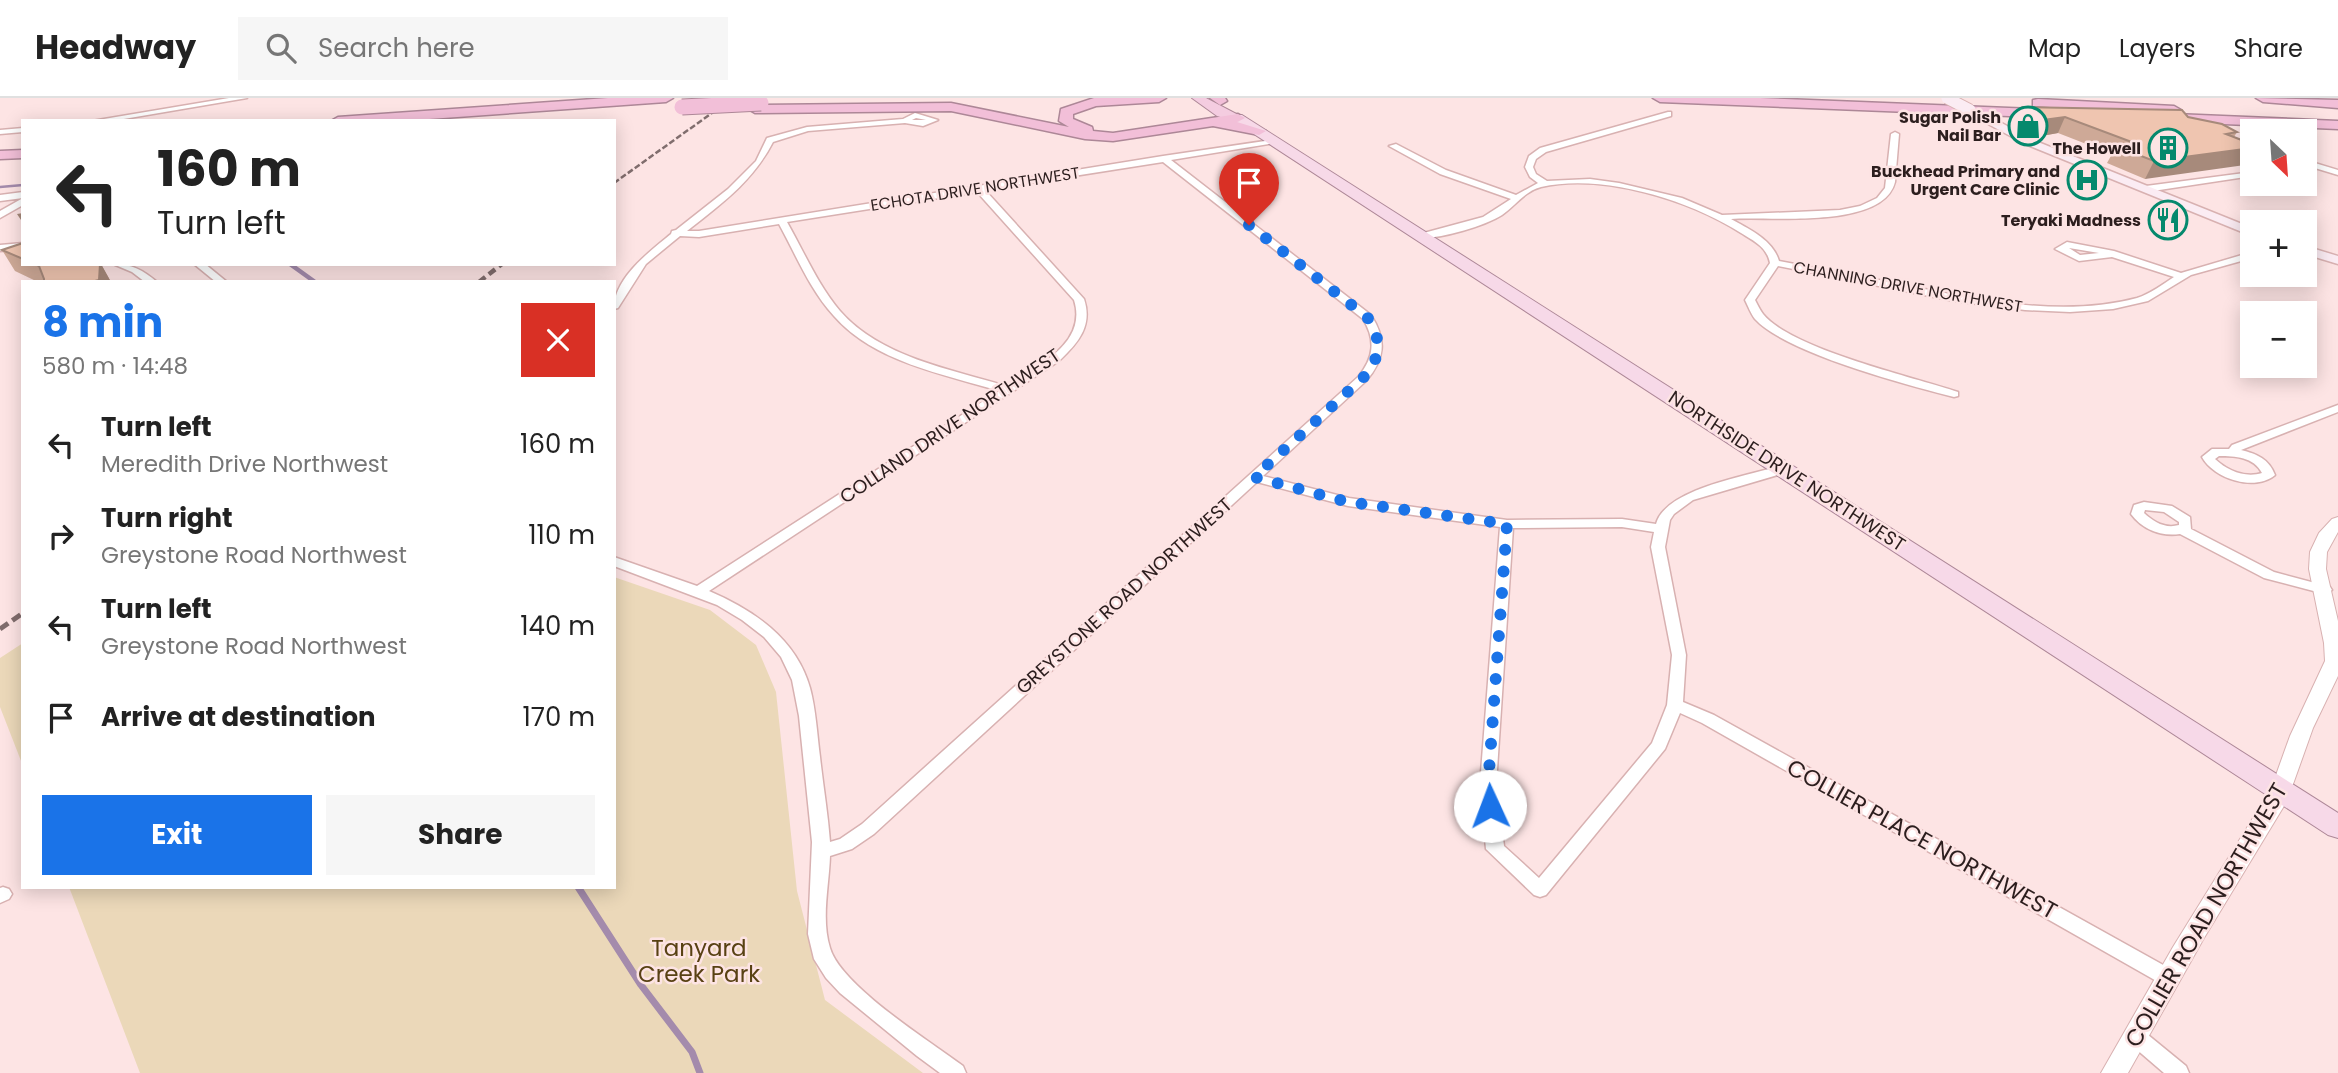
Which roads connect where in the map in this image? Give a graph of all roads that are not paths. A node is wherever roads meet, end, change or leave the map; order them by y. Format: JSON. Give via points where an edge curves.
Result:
{"nodes":[{"id":1,"x":243,"y":98,"type":"edge"},
{"id":2,"x":596,"y":98,"type":"edge"},
{"id":3,"x":666,"y":98,"type":"edge"},
{"id":4,"x":871,"y":98,"type":"edge"},
{"id":5,"x":1159,"y":98,"type":"edge"},
{"id":6,"x":1660,"y":98,"type":"edge"},
{"id":7,"x":1900,"y":98,"type":"edge"},
{"id":8,"x":1947,"y":98,"type":"edge"},
{"id":9,"x":2159,"y":98,"type":"edge"},
{"id":10,"x":2189,"y":100,"type":"edge"},
{"id":11,"x":2256,"y":101,"type":"edge"},
{"id":12,"x":1216,"y":104,"type":"edge"},
{"id":13,"x":2338,"y":104,"type":"edge"},
{"id":14,"x":758,"y":106,"type":"junction"},
{"id":15,"x":1918,"y":108,"type":"junction"},
{"id":16,"x":1970,"y":110,"type":"junction"},
{"id":17,"x":2338,"y":110,"type":"edge"},
{"id":18,"x":2011,"y":113,"type":"junction"},
{"id":19,"x":1668,"y":114,"type":"dead end"},
{"id":20,"x":109,"y":119,"type":"edge"},
{"id":21,"x":371,"y":119,"type":"joint"},
{"id":22,"x":520,"y":119,"type":"edge"},
{"id":23,"x":905,"y":121,"type":"dead end"},
{"id":24,"x":1190,"y":122,"type":"junction"},
{"id":25,"x":1210,"y":123,"type":"junction"},
{"id":26,"x":2338,"y":123,"type":"edge"},
{"id":27,"x":1994,"y":124,"type":"junction"},
{"id":28,"x":21,"y":130,"type":"edge"},
{"id":29,"x":0,"y":132,"type":"edge"},
{"id":30,"x":1895,"y":135,"type":"dead end"},
{"id":31,"x":1267,"y":136,"type":"junction"},
{"id":32,"x":21,"y":141,"type":"edge"},
{"id":33,"x":0,"y":142,"type":"edge"},
{"id":34,"x":1392,"y":146,"type":"dead end"},
{"id":35,"x":21,"y":154,"type":"edge"},
{"id":36,"x":0,"y":155,"type":"edge"},
{"id":37,"x":1163,"y":158,"type":"junction"},
{"id":38,"x":2317,"y":167,"type":"edge"},
{"id":39,"x":2338,"y":173,"type":"edge"},
{"id":40,"x":2240,"y":176,"type":"edge"},
{"id":41,"x":1545,"y":184,"type":"junction"},
{"id":42,"x":978,"y":188,"type":"junction"},
{"id":43,"x":2146,"y":189,"type":"junction"},
{"id":44,"x":21,"y":195,"type":"edge"},
{"id":45,"x":0,"y":198,"type":"edge"},
{"id":46,"x":1517,"y":198,"type":"junction"},
{"id":47,"x":21,"y":202,"type":"edge"},
{"id":48,"x":0,"y":215,"type":"edge"},
{"id":49,"x":1724,"y":217,"type":"junction"},
{"id":50,"x":782,"y":220,"type":"junction"},
{"id":51,"x":2240,"y":227,"type":"edge"},
{"id":52,"x":675,"y":233,"type":"junction"},
{"id":53,"x":1423,"y":236,"type":"junction"},
{"id":54,"x":21,"y":246,"type":"edge"},
{"id":55,"x":0,"y":248,"type":"edge"},
{"id":56,"x":2317,"y":254,"type":"edge"},
{"id":57,"x":2109,"y":255,"type":"dead end"},
{"id":58,"x":2240,"y":258,"type":"edge"},
{"id":59,"x":2338,"y":260,"type":"edge"},
{"id":60,"x":1775,"y":263,"type":"junction"},
{"id":61,"x":124,"y":266,"type":"edge"},
{"id":62,"x":202,"y":266,"type":"edge"},
{"id":63,"x":2181,"y":276,"type":"junction"},
{"id":64,"x":149,"y":280,"type":"edge"},
{"id":65,"x":219,"y":280,"type":"edge"},
{"id":66,"x":616,"y":303,"type":"edge"},
{"id":67,"x":1008,"y":390,"type":"junction"},
{"id":68,"x":1954,"y":394,"type":"dead end"},
{"id":69,"x":2338,"y":408,"type":"edge"},
{"id":70,"x":2233,"y":452,"type":"dead end"},
{"id":71,"x":1784,"y":469,"type":"junction"},
{"id":72,"x":1254,"y":477,"type":"junction"},
{"id":73,"x":2338,"y":522,"type":"edge"},
{"id":74,"x":1507,"y":524,"type":"junction"},
{"id":75,"x":1659,"y":529,"type":"junction"},
{"id":76,"x":2183,"y":530,"type":"dead end"},
{"id":77,"x":616,"y":562,"type":"edge"},
{"id":78,"x":2325,"y":590,"type":"junction"},
{"id":79,"x":696,"y":593,"type":"junction"},
{"id":80,"x":1675,"y":705,"type":"junction"},
{"id":81,"x":2282,"y":790,"type":"junction"},
{"id":82,"x":2338,"y":827,"type":"edge"},
{"id":83,"x":821,"y":852,"type":"junction"},
{"id":84,"x":2167,"y":977,"type":"junction"},
{"id":85,"x":2135,"y":1036,"type":"junction"},
{"id":86,"x":956,"y":1073,"type":"edge"},
{"id":87,"x":2114,"y":1073,"type":"edge"},
{"id":88,"x":2179,"y":1073,"type":"edge"}],
"edges":[{"from":1,"to":20,"type":"street"},
{"from":2,"to":21,"type":"highway"},
{"from":3,"to":21,"type":"highway"},
{"from":4,"to":14,"type":"highway"},
{"from":5,"to":24,"type":"highway","via":[[1082,104],[1064,118],[1081,129],[1111,132]]},
{"from":6,"to":15,"type":"highway"},
{"from":7,"to":26,"type":"highway"},
{"from":8,"to":16,"type":"main road","bridge":true},
{"from":9,"to":10,"type":"highway"},
{"from":11,"to":13,"type":"highway"},
{"from":11,"to":17,"type":"highway"},
{"from":12,"to":24,"type":"highway"},
{"from":12,"to":24,"type":"highway"},
{"from":12,"to":25,"type":"highway"},
{"from":12,"to":31,"type":"main road","name":"NORTHSIDE DRIVE NORTHWEST"},
{"from":14,"to":22,"type":"highway","bridge":true},
{"from":14,"to":25,"type":"highway","via":[[951,107],[1098,136]]},
{"from":15,"to":16,"type":"highway"},
{"from":15,"to":27,"type":"highway"},
{"from":16,"to":18,"type":"highway"},
{"from":16,"to":27,"type":"main road"},
{"from":18,"to":26,"type":"highway"},
{"from":18,"to":27,"type":"highway"},
{"from":19,"to":41,"type":"street","via":[[1543,150],[1529,167]]},
{"from":23,"to":52,"type":"street","via":[[807,129],[777,137],[767,143],[760,162],[732,191]]},
{"from":25,"to":31,"type":"highway"},
{"from":27,"to":43,"type":"main road"},
{"from":28,"to":29,"type":"street"},
{"from":30,"to":49,"type":"street","via":[[1889,188],[1866,207],[1821,215]]},
{"from":31,"to":37,"type":"street","name":"ECHOTA DRIVE NORTHWEST"},
{"from":31,"to":53,"type":"main road","name":"NORTHSIDE DRIVE NORTHWEST"},
{"from":32,"to":33,"type":"highway"},
{"from":34,"to":46,"type":"street","via":[[1443,172]]},
{"from":35,"to":36,"type":"highway"},
{"from":37,"to":42,"type":"street","name":"ECHOTA DRIVE NORTHWEST"},
{"from":37,"to":72,"type":"street","name":"GREYSTONE ROAD NORTHWEST","via":[[1357,307],[1379,340],[1370,370]]},
{"from":38,"to":39,"type":"street"},
{"from":40,"to":43,"type":"street"},
{"from":41,"to":46,"type":"street","name":"CHANNING DRIVE NORTHWEST"},
{"from":41,"to":49,"type":"street","name":"CHANNING DRIVE NORTHWEST","via":[[1632,188]]},
{"from":42,"to":50,"type":"street","name":"ECHOTA DRIVE NORTHWEST"},
{"from":42,"to":67,"type":"street","name":"COLLAND DRIVE NORTHWEST","via":[[1073,291],[1082,307],[1082,326],[1072,344]]},
{"from":43,"to":51,"type":"main road"},
{"from":44,"to":45,"type":"street"},
{"from":46,"to":53,"type":"street","name":"CHANNING DRIVE NORTHWEST","via":[[1484,220]]},
{"from":47,"to":48,"type":"street"},
{"from":49,"to":60,"type":"street","name":"CHANNING DRIVE NORTHWEST","via":[[1766,246]]},
{"from":50,"to":52,"type":"street","name":"ECHOTA DRIVE NORTHWEST","via":[[699,234]]},
{"from":50,"to":67,"type":"street","via":[[831,306],[849,326],[896,353]]},
{"from":52,"to":66,"type":"street","via":[[642,262]]},
{"from":53,"to":71,"type":"main road","name":"NORTHSIDE DRIVE NORTHWEST"},
{"from":54,"to":55,"type":"street"},
{"from":56,"to":59,"type":"main road"},
{"from":57,"to":63,"type":"street"},
{"from":58,"to":63,"type":"street","name":"CHANNING DRIVE NORTHWEST"},
{"from":60,"to":63,"type":"street","name":"CHANNING DRIVE NORTHWEST","via":[[1954,298],[2046,309],[2131,303],[2156,294]]},
{"from":60,"to":68,"type":"street","via":[[1750,300],[1761,321],[1844,360]]},
{"from":61,"to":64,"type":"street"},
{"from":62,"to":65,"type":"street"},
{"from":67,"to":79,"type":"street","name":"COLLAND DRIVE NORTHWEST"},
{"from":69,"to":70,"type":"street"},
{"from":71,"to":75,"type":"street","via":[[1688,497],[1669,511]]},
{"from":71,"to":81,"type":"main road","name":"NORTHSIDE DRIVE NORTHWEST"},
{"from":72,"to":74,"type":"street","via":[[1348,502]]},
{"from":72,"to":83,"type":"street","name":"GREYSTONE ROAD NORTHWEST","via":[[868,829],[846,844]]},
{"from":73,"to":78,"type":"street","name":"COLLIER ROAD NORTHWEST","via":[[2319,544],[2317,559]]},
{"from":74,"to":75,"type":"street","via":[[1622,523]]},
{"from":74,"to":80,"type":"street","via":[[1488,785],[1494,849],[1540,890],[1659,745]]},
{"from":75,"to":80,"type":"street","via":[[1658,547],[1679,655]]},
{"from":76,"to":78,"type":"street","via":[[2269,575]]},
{"from":77,"to":79,"type":"street"},
{"from":78,"to":81,"type":"street","name":"COLLIER ROAD NORTHWEST","via":[[2334,618],[2335,658],[2303,728]]},
{"from":79,"to":83,"type":"street","via":[[755,621],[776,639],[793,664],[805,698]]},
{"from":80,"to":84,"type":"street","name":"COLLIER PLACE NORTHWEST"},
{"from":81,"to":82,"type":"main road","name":"NORTHSIDE DRIVE NORTHWEST"},
{"from":81,"to":84,"type":"street","name":"COLLIER ROAD NORTHWEST"},
{"from":83,"to":86,"type":"street","via":[[817,929],[825,961],[843,984]]},
{"from":84,"to":85,"type":"street","name":"COLLIER ROAD NORTHWEST"},
{"from":85,"to":87,"type":"street","name":"COLLIER ROAD NORTHWEST"},
{"from":85,"to":88,"type":"street"}]}
